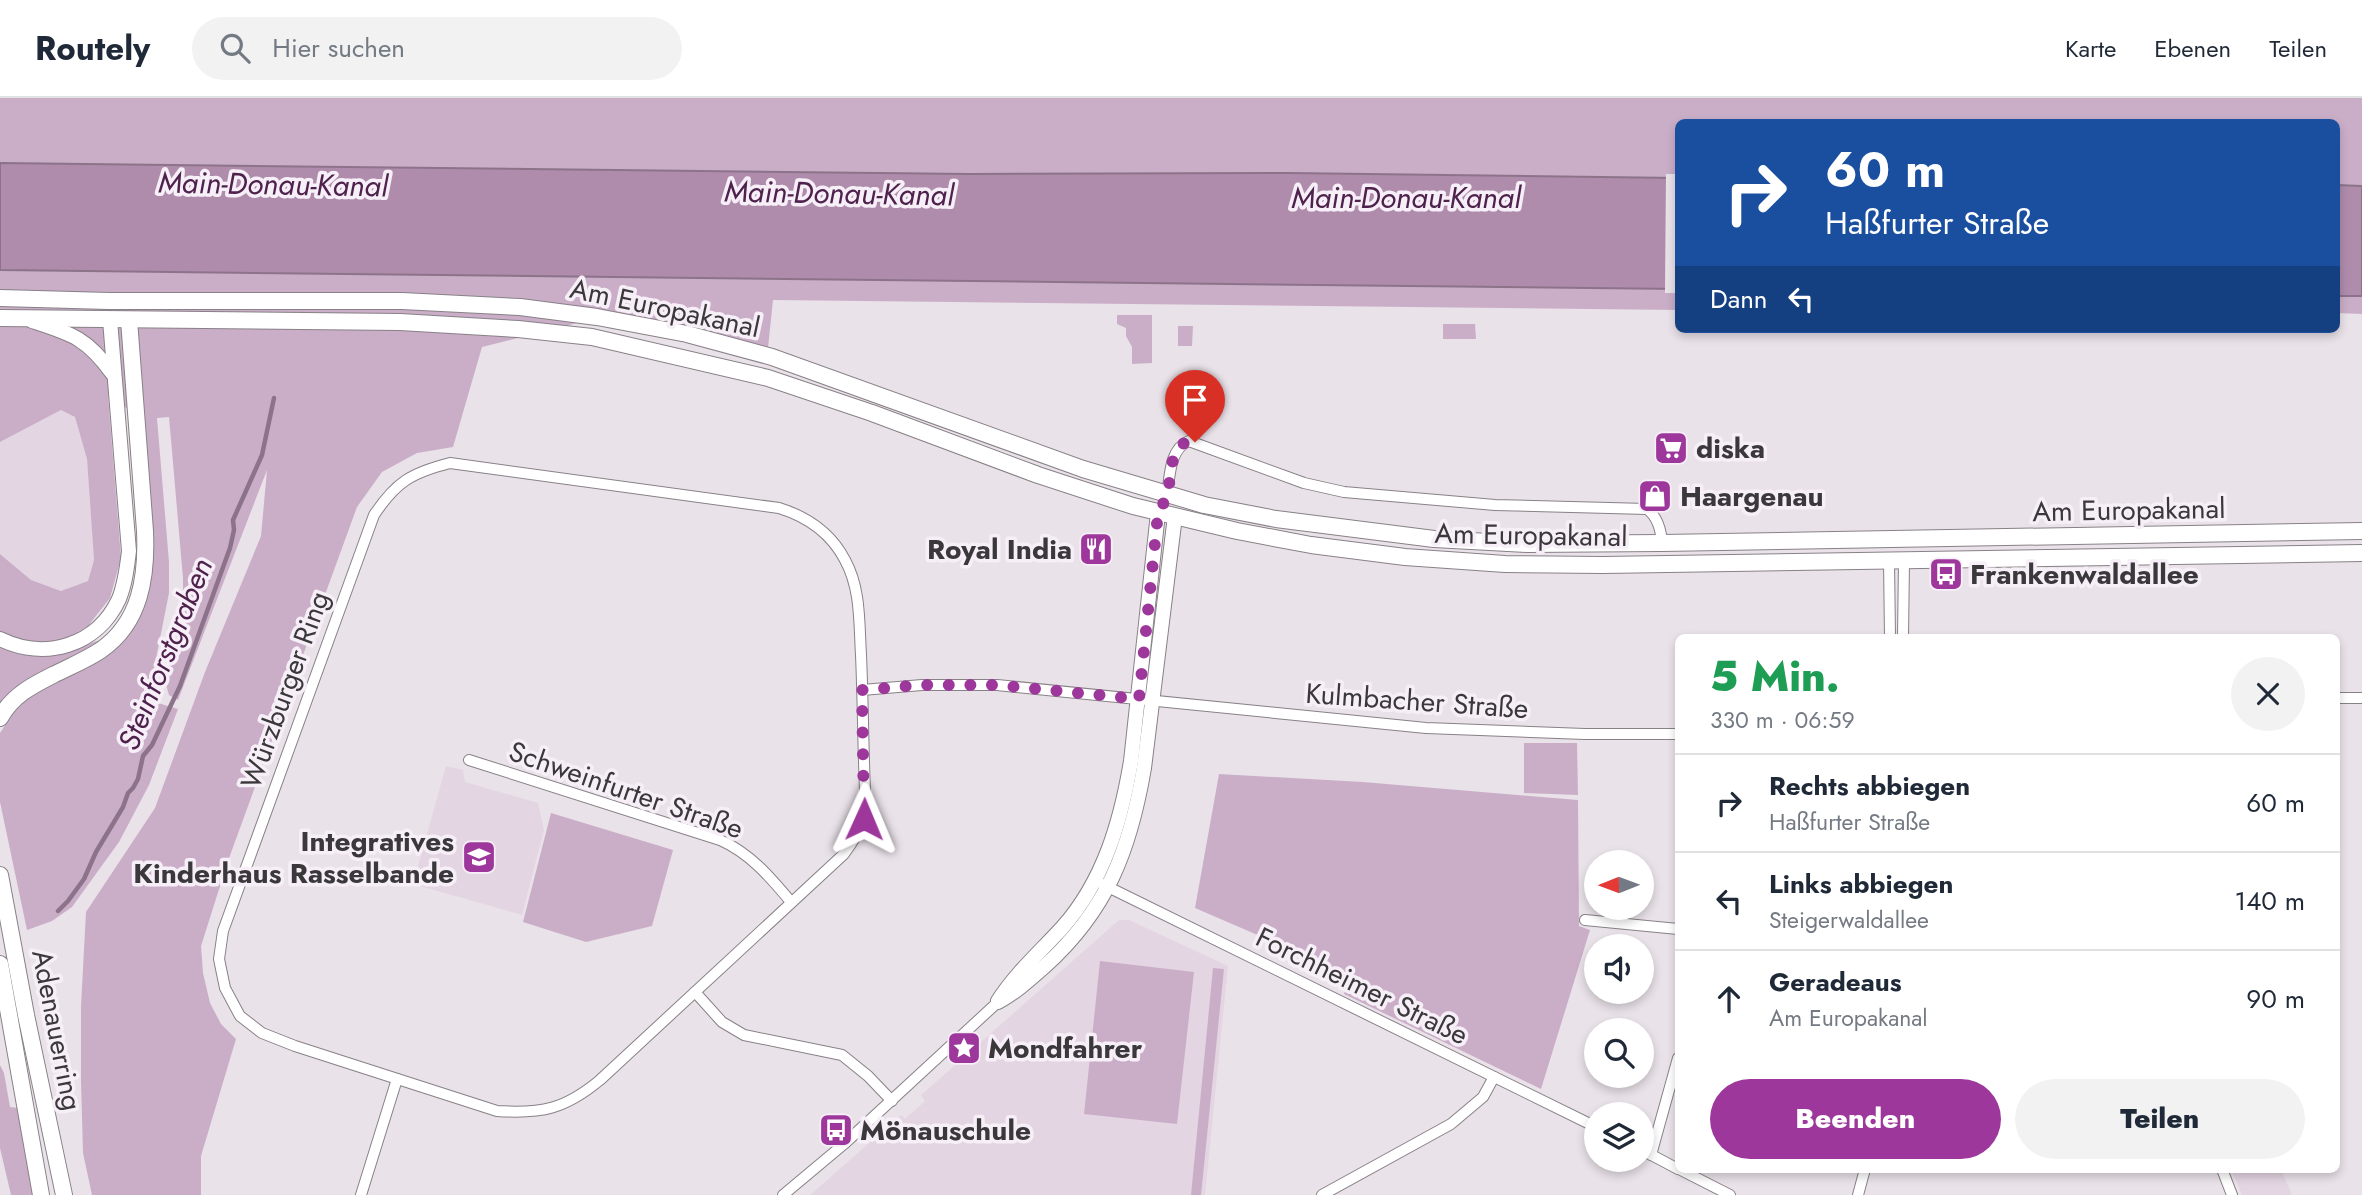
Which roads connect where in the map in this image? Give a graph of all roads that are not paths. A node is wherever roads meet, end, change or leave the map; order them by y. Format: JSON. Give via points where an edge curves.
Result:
{"nodes":[{"id":1,"x":0,"y":298,"type":"edge"},
{"id":2,"x":120,"y":310,"type":"junction"},
{"id":3,"x":0,"y":318,"type":"edge"},
{"id":4,"x":25,"y":318,"type":"junction"},
{"id":5,"x":113,"y":374,"type":"junction"},
{"id":6,"x":1167,"y":495,"type":"junction"},
{"id":7,"x":1158,"y":513,"type":"junction"},
{"id":8,"x":1175,"y":516,"type":"junction"},
{"id":9,"x":2362,"y":531,"type":"edge"},
{"id":10,"x":1896,"y":540,"type":"junction"},
{"id":11,"x":1662,"y":544,"type":"junction"},
{"id":12,"x":2362,"y":553,"type":"edge"},
{"id":13,"x":1896,"y":561,"type":"junction"},
{"id":14,"x":1890,"y":634,"type":"edge"},
{"id":15,"x":1903,"y":634,"type":"edge"},
{"id":16,"x":0,"y":639,"type":"edge"},
{"id":17,"x":862,"y":690,"type":"junction"},
{"id":18,"x":2340,"y":698,"type":"edge"},
{"id":19,"x":2362,"y":698,"type":"edge"},
{"id":20,"x":1146,"y":699,"type":"junction"},
{"id":21,"x":0,"y":718,"type":"edge"},
{"id":22,"x":1675,"y":734,"type":"edge"},
{"id":23,"x":469,"y":760,"type":"dead end"},
{"id":24,"x":0,"y":875,"type":"edge"},
{"id":25,"x":1102,"y":884,"type":"junction"},
{"id":26,"x":791,"y":902,"type":"junction"},
{"id":27,"x":1585,"y":920,"type":"dead end"},
{"id":28,"x":1675,"y":929,"type":"edge"},
{"id":29,"x":0,"y":964,"type":"edge"},
{"id":30,"x":695,"y":992,"type":"junction"},
{"id":31,"x":998,"y":1002,"type":"joint"},
{"id":32,"x":1675,"y":1067,"type":"edge"},
{"id":33,"x":1494,"y":1077,"type":"junction"},
{"id":34,"x":397,"y":1079,"type":"junction"},
{"id":35,"x":892,"y":1101,"type":"junction"},
{"id":36,"x":1584,"y":1121,"type":"edge"},
{"id":37,"x":1654,"y":1129,"type":"edge"},
{"id":38,"x":1654,"y":1157,"type":"edge"},
{"id":39,"x":1675,"y":1168,"type":"edge"},
{"id":40,"x":1686,"y":1173,"type":"edge"},
{"id":41,"x":1864,"y":1173,"type":"edge"},
{"id":42,"x":2224,"y":1173,"type":"edge"},
{"id":43,"x":41,"y":1195,"type":"edge"},
{"id":44,"x":64,"y":1195,"type":"edge"},
{"id":45,"x":361,"y":1195,"type":"edge"},
{"id":46,"x":783,"y":1195,"type":"edge"},
{"id":47,"x":1322,"y":1195,"type":"edge"},
{"id":48,"x":1730,"y":1195,"type":"edge"},
{"id":49,"x":1858,"y":1195,"type":"edge"},
{"id":50,"x":2232,"y":1195,"type":"edge"}],
"edges":[{"from":1,"to":2,"type":"main road","name":"Am Europakanal"},
{"from":2,"to":4,"type":"main road","name":"Am Europakanal"},
{"from":2,"to":5,"type":"street"},
{"from":2,"to":6,"type":"main road","name":"Am Europakanal","via":[[402,301],[520,307],[597,317],[772,356]]},
{"from":2,"to":7,"type":"main road","name":"Am Europakanal","via":[[400,322],[592,337],[768,378]]},
{"from":2,"to":21,"type":"main road","via":[[145,531],[144,583],[131,616],[115,638],[30,687]]},
{"from":3,"to":4,"type":"main road","name":"Am Europakanal"},
{"from":4,"to":5,"type":"street","via":[[87,343]]},
{"from":5,"to":16,"type":"street","via":[[129,551],[118,600],[93,632],[72,645],[30,649]]},
{"from":6,"to":7,"type":"main road","name":"Am Europakanal"},
{"from":6,"to":8,"type":"main road"},
{"from":6,"to":11,"type":"main road","name":"Am Europakanal","via":[[1276,519],[1434,539]]},
{"from":6,"to":11,"type":"street","name":"Am Europakanal","via":[[1177,450],[1189,441],[1304,483],[1343,492],[1495,505],[1647,509],[1658,523]]},
{"from":7,"to":8,"type":"main road","name":"Am Europakanal"},
{"from":7,"to":20,"type":"street"},
{"from":8,"to":13,"type":"main road","name":"Am Europakanal","via":[[1311,545],[1453,561],[1541,565]]},
{"from":8,"to":20,"type":"street"},
{"from":9,"to":10,"type":"main road","name":"Am Europakanal"},
{"from":10,"to":11,"type":"main road","name":"Am Europakanal"},
{"from":10,"to":13,"type":"main road"},
{"from":12,"to":13,"type":"main road","name":"Am Europakanal"},
{"from":13,"to":14,"type":"street"},
{"from":13,"to":15,"type":"street"},
{"from":17,"to":20,"type":"street","name":"Kulmbacher Straße","via":[[997,685]]},
{"from":17,"to":26,"type":"street","name":"Würzburger Ring","via":[[864,819],[844,854]]},
{"from":17,"to":34,"type":"street","name":"Würzburger Ring","via":[[854,581],[835,543],[797,514],[450,463],[419,471],[401,483],[374,515],[365,537],[223,931],[219,959],[225,988],[240,1016],[262,1032]]},
{"from":18,"to":19,"type":"street"},
{"from":20,"to":22,"type":"street","name":"Kulmbacher Straße","via":[[1426,728]]},
{"from":20,"to":25,"type":"street","via":[[1138,804],[1127,842]]},
{"from":23,"to":26,"type":"street","name":"Schweinfurter Straße","via":[[739,848]]},
{"from":24,"to":44,"type":"main road","name":"Adenauerring"},
{"from":25,"to":31,"type":"street","via":[[1088,920],[1065,948]]},
{"from":25,"to":33,"type":"street","name":"Forchheimer Straße"},
{"from":26,"to":30,"type":"street","name":"Würzburger Ring"},
{"from":27,"to":28,"type":"street"},
{"from":29,"to":43,"type":"main road","name":"Adenauerring"},
{"from":30,"to":34,"type":"street","name":"Würzburger Ring","via":[[580,1096],[547,1110],[497,1111]]},
{"from":30,"to":35,"type":"street","via":[[722,1022],[744,1035],[842,1055]]},
{"from":31,"to":35,"type":"street"},
{"from":32,"to":37,"type":"street"},
{"from":33,"to":36,"type":"street","name":"Forchheimer Straße"},
{"from":33,"to":47,"type":"street","via":[[1483,1097],[1451,1124]]},
{"from":34,"to":45,"type":"street"},
{"from":35,"to":46,"type":"street"},
{"from":38,"to":39,"type":"street"},
{"from":40,"to":48,"type":"street"},
{"from":41,"to":49,"type":"street"},
{"from":42,"to":50,"type":"street"}]}
